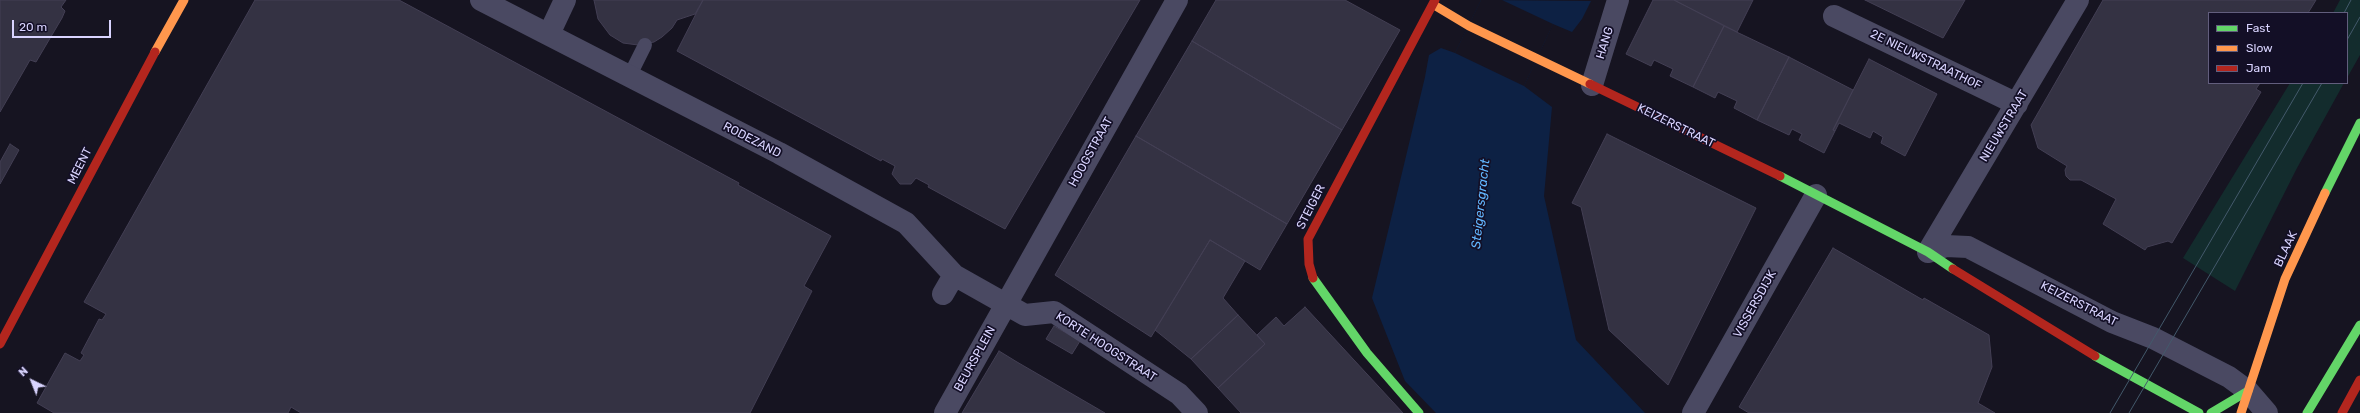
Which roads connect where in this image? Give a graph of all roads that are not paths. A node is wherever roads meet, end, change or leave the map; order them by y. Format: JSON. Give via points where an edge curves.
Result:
{"nodes":[{"id":1,"x":184,"y":0,"type":"edge"},
{"id":2,"x":481,"y":0,"type":"edge"},
{"id":3,"x":565,"y":0,"type":"edge"},
{"id":4,"x":1177,"y":0,"type":"edge"},
{"id":5,"x":1618,"y":0,"type":"edge"},
{"id":6,"x":2078,"y":0,"type":"edge"},
{"id":7,"x":1431,"y":2,"type":"edge"},
{"id":8,"x":1834,"y":16,"type":"dead end"},
{"id":9,"x":549,"y":34,"type":"junction"},
{"id":10,"x":645,"y":45,"type":"dead end"},
{"id":11,"x":635,"y":80,"type":"junction"},
{"id":12,"x":1592,"y":85,"type":"junction"},
{"id":13,"x":2017,"y":104,"type":"junction"},
{"id":14,"x":2360,"y":124,"type":"edge"},
{"id":15,"x":1816,"y":195,"type":"junction"},
{"id":16,"x":1928,"y":252,"type":"junction"},
{"id":17,"x":954,"y":276,"type":"junction"},
{"id":18,"x":943,"y":294,"type":"dead end"},
{"id":19,"x":1005,"y":305,"type":"junction"},
{"id":20,"x":2360,"y":325,"type":"edge"},
{"id":21,"x":0,"y":344,"type":"edge"},
{"id":22,"x":2360,"y":380,"type":"edge"},
{"id":23,"x":2248,"y":391,"type":"junction"},
{"id":24,"x":945,"y":413,"type":"edge"},
{"id":25,"x":1197,"y":413,"type":"edge"},
{"id":26,"x":1419,"y":413,"type":"edge"},
{"id":27,"x":1693,"y":413,"type":"edge"},
{"id":28,"x":2199,"y":413,"type":"edge"},
{"id":29,"x":2211,"y":413,"type":"edge"},
{"id":30,"x":2241,"y":413,"type":"edge"},
{"id":31,"x":2267,"y":413,"type":"edge"},
{"id":32,"x":2307,"y":413,"type":"edge"},
{"id":33,"x":2342,"y":413,"type":"edge"}],
"edges":[{"from":1,"to":21,"type":"street","name":"MEENT","via":[[127,101]]},
{"from":2,"to":9,"type":"street","name":"RODEZAND"},
{"from":3,"to":9,"type":"street"},
{"from":4,"to":19,"type":"street","name":"HOOGSTRAAT"},
{"from":5,"to":12,"type":"street","name":"HANG"},
{"from":6,"to":13,"type":"street","name":"NIEUWSTRAAT"},
{"from":7,"to":12,"type":"street","name":"KEIZERSTRAAT","via":[[1469,26]]},
{"from":7,"to":26,"type":"street","name":"STEIGER","via":[[1308,239],[1309,264],[1313,278],[1367,353]]},
{"from":8,"to":13,"type":"street","name":"2E NIEUWSTRAATHOF"},
{"from":9,"to":11,"type":"street","name":"RODEZAND"},
{"from":10,"to":11,"type":"lane"},
{"from":11,"to":17,"type":"street","name":"RODEZAND","via":[[779,153],[906,223]]},
{"from":12,"to":15,"type":"street","name":"KEIZERSTRAAT"},
{"from":13,"to":16,"type":"street","name":"NIEUWSTRAAT"},
{"from":14,"to":23,"type":"street","name":"BLAAK","via":[[2285,279]]},
{"from":15,"to":16,"type":"street","name":"KEIZERSTRAAT"},
{"from":15,"to":27,"type":"street","name":"VISSERSDIJK"},
{"from":16,"to":23,"type":"street","name":"KEIZERSTRAAT","via":[[1946,246],[1968,247],[2112,322],[2153,338],[2229,377]]},
{"from":16,"to":28,"type":"street","name":"KEIZERSTRAAT","via":[[1974,283],[2109,364]]},
{"from":17,"to":18,"type":"street"},
{"from":17,"to":19,"type":"street","name":"RODEZAND"},
{"from":19,"to":24,"type":"street","name":"BEURSPLEIN"},
{"from":19,"to":25,"type":"street","name":"KORTE HOOGSTRAAT","via":[[1025,315],[1054,312],[1179,394]]},
{"from":20,"to":32,"type":"street"},
{"from":22,"to":33,"type":"street"},
{"from":23,"to":29,"type":"street"},
{"from":23,"to":30,"type":"street","name":"BLAAK"},
{"from":23,"to":31,"type":"street","name":"KEIZERSTRAAT"}]}
